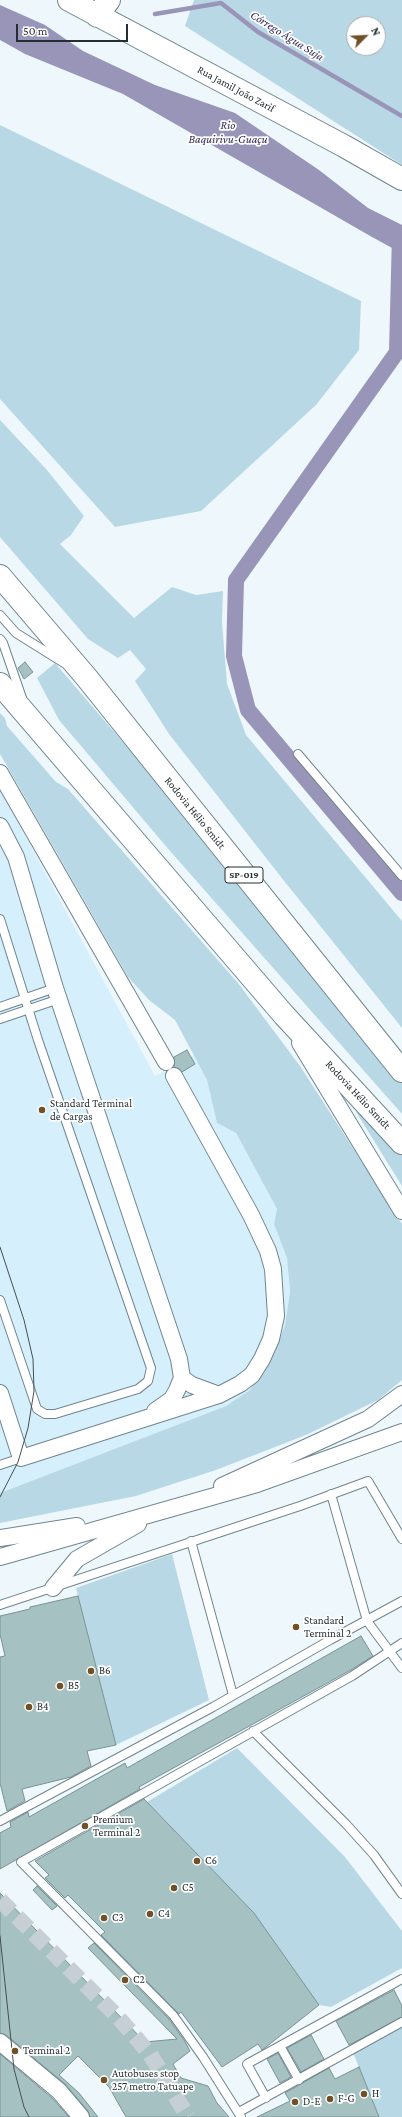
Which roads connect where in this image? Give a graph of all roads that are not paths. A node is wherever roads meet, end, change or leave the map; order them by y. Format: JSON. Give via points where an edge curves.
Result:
{"nodes":[{"id":1,"x":70,"y":0,"type":"edge"},
{"id":2,"x":103,"y":8,"type":"edge"},
{"id":3,"x":402,"y":179,"type":"edge"},
{"id":4,"x":0,"y":576,"type":"edge"},
{"id":5,"x":0,"y":615,"type":"edge"},
{"id":6,"x":0,"y":639,"type":"edge"},
{"id":7,"x":87,"y":678,"type":"junction"},
{"id":8,"x":0,"y":684,"type":"edge"},
{"id":9,"x":29,"y":718,"type":"junction"},
{"id":10,"x":298,"y":754,"type":"dead end"},
{"id":11,"x":0,"y":773,"type":"edge"},
{"id":12,"x":0,"y":826,"type":"edge"},
{"id":13,"x":402,"y":876,"type":"edge"},
{"id":14,"x":0,"y":919,"type":"edge"},
{"id":15,"x":57,"y":994,"type":"junction"},
{"id":16,"x":25,"y":998,"type":"junction"},
{"id":17,"x":0,"y":1007,"type":"edge"},
{"id":18,"x":29,"y":1009,"type":"junction"},
{"id":19,"x":284,"y":1015,"type":"junction"},
{"id":20,"x":0,"y":1019,"type":"edge"},
{"id":21,"x":166,"y":1062,"type":"dead end"},
{"id":22,"x":402,"y":1071,"type":"edge"},
{"id":23,"x":174,"y":1076,"type":"dead end"},
{"id":24,"x":402,"y":1143,"type":"edge"},
{"id":25,"x":402,"y":1211,"type":"edge"},
{"id":26,"x":0,"y":1300,"type":"edge"},
{"id":27,"x":182,"y":1378,"type":"junction"},
{"id":28,"x":0,"y":1393,"type":"edge"},
{"id":29,"x":402,"y":1394,"type":"edge"},
{"id":30,"x":219,"y":1395,"type":"junction"},
{"id":31,"x":144,"y":1418,"type":"junction"},
{"id":32,"x":402,"y":1432,"type":"edge"},
{"id":33,"x":21,"y":1458,"type":"junction"},
{"id":34,"x":0,"y":1465,"type":"edge"},
{"id":35,"x":331,"y":1494,"type":"junction"},
{"id":36,"x":168,"y":1509,"type":"junction"},
{"id":37,"x":141,"y":1517,"type":"junction"},
{"id":38,"x":0,"y":1538,"type":"edge"},
{"id":39,"x":402,"y":1539,"type":"edge"},
{"id":40,"x":191,"y":1541,"type":"junction"},
{"id":41,"x":0,"y":1557,"type":"edge"},
{"id":42,"x":53,"y":1588,"type":"junction"},
{"id":43,"x":402,"y":1601,"type":"edge"},
{"id":44,"x":0,"y":1605,"type":"edge"},
{"id":45,"x":367,"y":1621,"type":"junction"},
{"id":46,"x":402,"y":1643,"type":"edge"},
{"id":47,"x":388,"y":1652,"type":"junction"},
{"id":48,"x":402,"y":1668,"type":"edge"},
{"id":49,"x":234,"y":1695,"type":"junction"},
{"id":50,"x":253,"y":1731,"type":"junction"},
{"id":51,"x":0,"y":1821,"type":"edge"},
{"id":52,"x":402,"y":1894,"type":"edge"},
{"id":53,"x":402,"y":1979,"type":"edge"},
{"id":54,"x":402,"y":2022,"type":"edge"},
{"id":55,"x":0,"y":2042,"type":"edge"},
{"id":56,"x":280,"y":2046,"type":"junction"},
{"id":57,"x":299,"y":2080,"type":"junction"},
{"id":58,"x":266,"y":2098,"type":"junction"},
{"id":59,"x":240,"y":2114,"type":"edge"},
{"id":60,"x":81,"y":2117,"type":"edge"}],
"edges":[{"from":1,"to":2,"type":"main road","name":"Rua Jamil João Zarif"},
{"from":2,"to":3,"type":"main road","name":"Rua Jamil João Zarif"},
{"from":4,"to":7,"type":"main road","name":"Rodovia Hélio Smidt","number":"SP-019"},
{"from":5,"to":7,"type":"lane","via":[[16,633]]},
{"from":6,"to":9,"type":"lane"},
{"from":7,"to":22,"type":"main road","name":"Rodovia Hélio Smidt","number":"SP-019"},
{"from":8,"to":9,"type":"main road","name":"Rodovia Hélio Smidt"},
{"from":9,"to":19,"type":"main road","name":"Rodovia Hélio Smidt"},
{"from":10,"to":13,"type":"lane"},
{"from":11,"to":21,"type":"street"},
{"from":12,"to":15,"type":"street","via":[[16,857]]},
{"from":14,"to":16,"type":"lane"},
{"from":15,"to":16,"type":"lane"},
{"from":15,"to":18,"type":"lane"},
{"from":15,"to":27,"type":"street","via":[[179,1359]]},
{"from":16,"to":17,"type":"lane"},
{"from":16,"to":18,"type":"lane"},
{"from":18,"to":20,"type":"lane"},
{"from":18,"to":26,"type":"lane","via":[[151,1368],[148,1381],[138,1389],[55,1414],[45,1414],[37,1409]]},
{"from":19,"to":24,"type":"main road","name":"Rodovia Hélio Smidt"},
{"from":19,"to":25,"type":"street"},
{"from":23,"to":30,"type":"street","via":[[251,1215],[268,1251],[273,1269],[276,1316],[271,1339],[252,1375]]},
{"from":27,"to":30,"type":"street","via":[[192,1385]]},
{"from":27,"to":31,"type":"street","via":[[172,1399]]},
{"from":28,"to":33,"type":"street"},
{"from":29,"to":36,"type":"street","via":[[368,1419]]},
{"from":30,"to":31,"type":"street"},
{"from":31,"to":33,"type":"street"},
{"from":32,"to":36,"type":"street","via":[[257,1484]]},
{"from":33,"to":34,"type":"lane"},
{"from":35,"to":39,"type":"lane","via":[[368,1480]]},
{"from":35,"to":40,"type":"lane"},
{"from":35,"to":45,"type":"lane"},
{"from":36,"to":37,"type":"street"},
{"from":36,"to":42,"type":"street","via":[[77,1559]]},
{"from":37,"to":38,"type":"street"},
{"from":37,"to":41,"type":"street"},
{"from":40,"to":42,"type":"lane"},
{"from":40,"to":49,"type":"lane"},
{"from":42,"to":44,"type":"lane"},
{"from":43,"to":45,"type":"lane"},
{"from":45,"to":47,"type":"lane"},
{"from":45,"to":49,"type":"lane"},
{"from":46,"to":47,"type":"lane"},
{"from":47,"to":48,"type":"lane"},
{"from":47,"to":50,"type":"lane","via":[[352,1676]]},
{"from":49,"to":51,"type":"lane"},
{"from":50,"to":52,"type":"lane","via":[[346,1824],[374,1855]]},
{"from":50,"to":59,"type":"lane","via":[[21,1862],[173,2015]]},
{"from":53,"to":56,"type":"lane"},
{"from":54,"to":57,"type":"lane"},
{"from":55,"to":60,"type":"street","via":[[59,2091]]},
{"from":56,"to":57,"type":"lane"},
{"from":56,"to":58,"type":"lane","via":[[247,2064]]},
{"from":57,"to":58,"type":"lane"},
{"from":58,"to":59,"type":"lane"}]}
